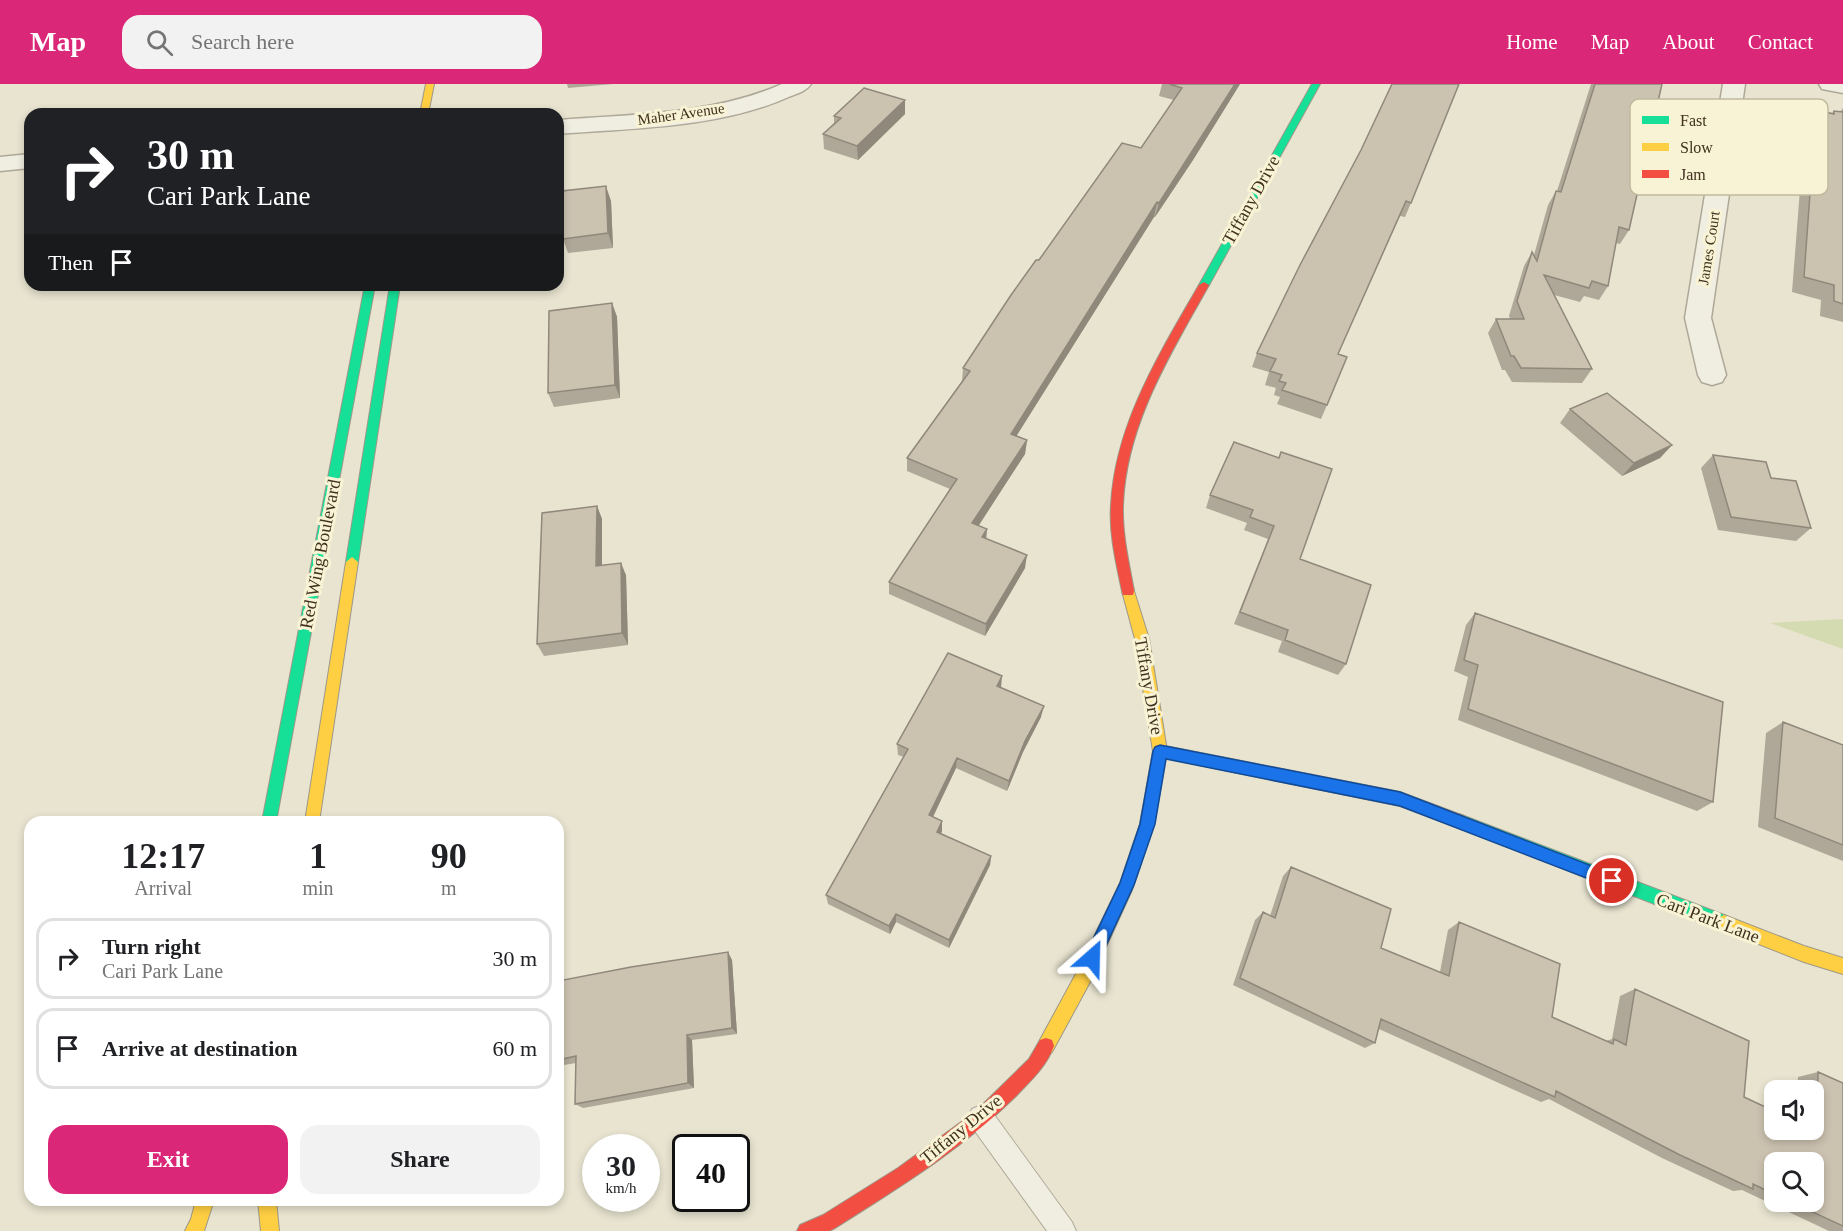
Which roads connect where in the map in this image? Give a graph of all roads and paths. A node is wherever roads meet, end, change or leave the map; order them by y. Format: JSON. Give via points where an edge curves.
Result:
{"nodes":[{"id":1,"x":430,"y":84,"type":"edge"},
{"id":2,"x":800,"y":84,"type":"edge"},
{"id":3,"x":1316,"y":84,"type":"edge"},
{"id":4,"x":1734,"y":84,"type":"edge"},
{"id":5,"x":1830,"y":84,"type":"edge"},
{"id":6,"x":1843,"y":87,"type":"edge"},
{"id":7,"x":1732,"y":99,"type":"edge"},
{"id":8,"x":425,"y":108,"type":"edge"},
{"id":9,"x":564,"y":126,"type":"edge"},
{"id":10,"x":24,"y":162,"type":"edge"},
{"id":11,"x":0,"y":164,"type":"edge"},
{"id":12,"x":1717,"y":195,"type":"edge"},
{"id":13,"x":369,"y":291,"type":"edge"},
{"id":14,"x":394,"y":291,"type":"edge"},
{"id":15,"x":1712,"y":375,"type":"dead end"},
{"id":16,"x":1160,"y":751,"type":"junction"},
{"id":17,"x":269,"y":816,"type":"edge"},
{"id":18,"x":313,"y":816,"type":"edge"},
{"id":19,"x":1843,"y":966,"type":"edge"},
{"id":20,"x":981,"y":1118,"type":"junction"},
{"id":21,"x":204,"y":1206,"type":"edge"},
{"id":22,"x":268,"y":1206,"type":"edge"},
{"id":23,"x":194,"y":1231,"type":"edge"},
{"id":24,"x":270,"y":1231,"type":"edge"},
{"id":25,"x":806,"y":1231,"type":"edge"},
{"id":26,"x":1064,"y":1231,"type":"edge"}],
"edges":[{"from":1,"to":8,"type":"street"},
{"from":2,"to":9,"type":"street","name":"Maher Avenue","via":[[760,100],[713,111]]},
{"from":3,"to":16,"type":"street","name":"Tiffany Drive","via":[[1145,391],[1123,454],[1117,493],[1119,558],[1142,639]]},
{"from":4,"to":7,"type":"street","name":"James Court"},
{"from":5,"to":6,"type":"street"},
{"from":10,"to":11,"type":"street"},
{"from":12,"to":15,"type":"street","name":"James Court","via":[[1698,318]]},
{"from":13,"to":17,"type":"street","name":"Red Wing Boulevard"},
{"from":14,"to":18,"type":"street","name":"Red Wing Boulevard"},
{"from":16,"to":19,"type":"street","name":"Cari Park Lane","via":[[1400,799]]},
{"from":16,"to":20,"type":"street","name":"Tiffany Drive","via":[[1147,824],[1127,885],[1084,976],[1035,1065]]},
{"from":20,"to":25,"type":"street","name":"Tiffany Drive","via":[[904,1174],[829,1222]]},
{"from":20,"to":26,"type":"lane"},
{"from":21,"to":23,"type":"street"},
{"from":22,"to":24,"type":"street"}]}
